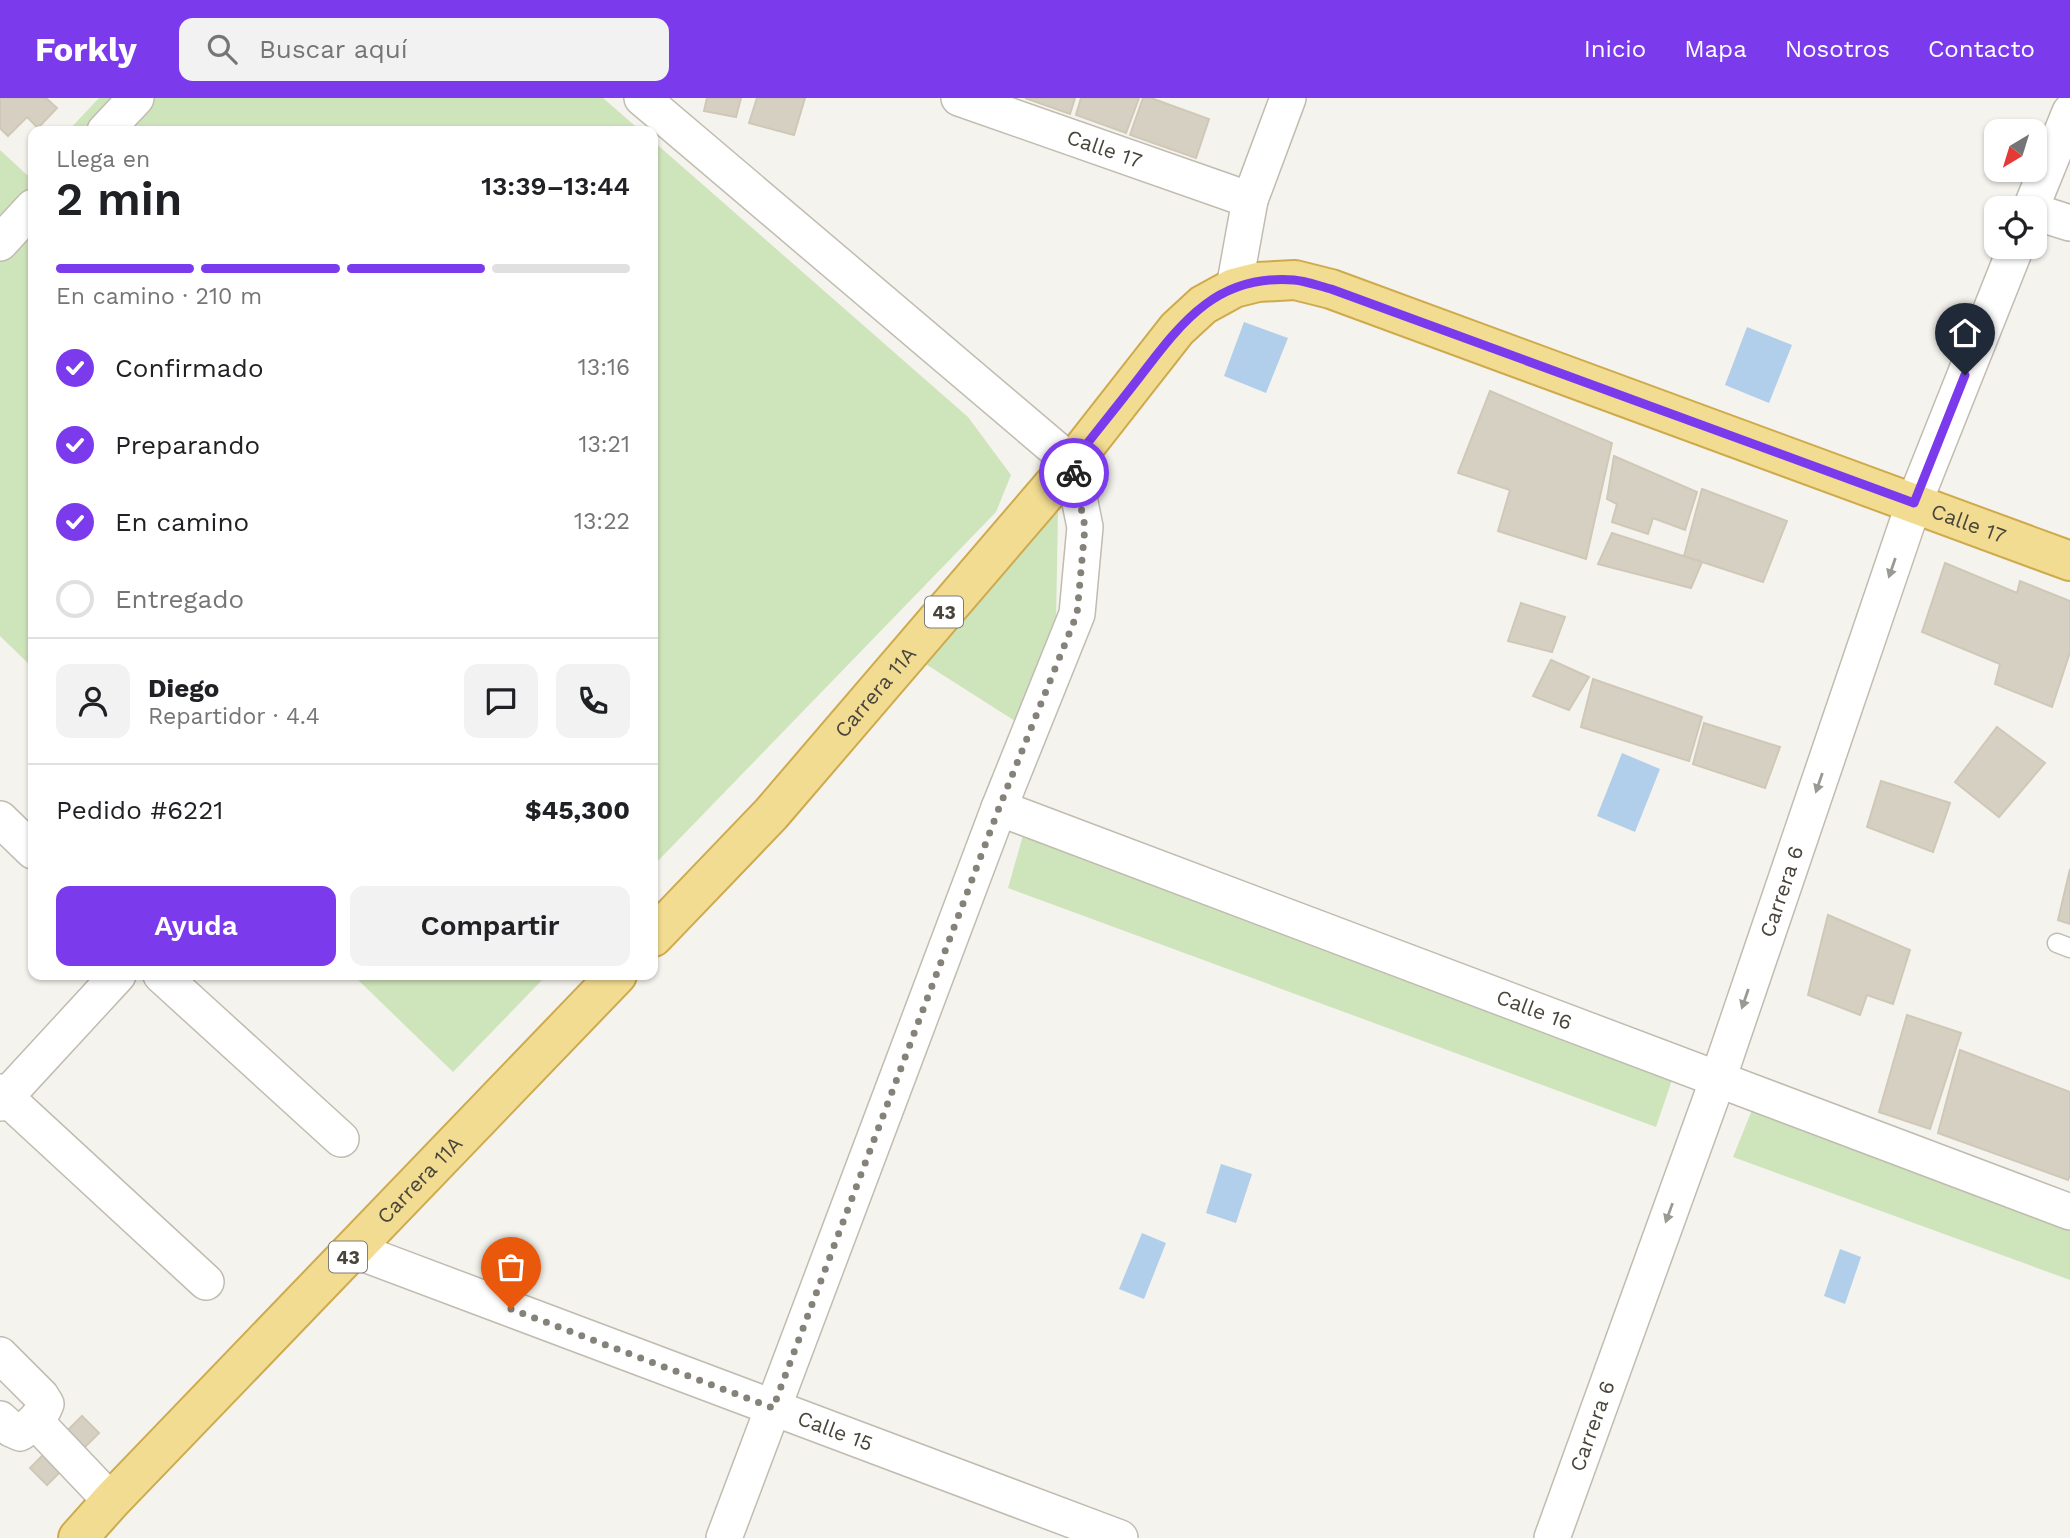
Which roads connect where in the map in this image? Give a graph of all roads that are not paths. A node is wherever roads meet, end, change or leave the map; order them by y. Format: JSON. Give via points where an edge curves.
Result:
{"nodes":[{"id":1,"x":136,"y":98,"type":"edge"},
{"id":2,"x":642,"y":98,"type":"edge"},
{"id":3,"x":959,"y":98,"type":"edge"},
{"id":4,"x":1288,"y":98,"type":"edge"},
{"id":5,"x":2070,"y":112,"type":"edge"},
{"id":6,"x":109,"y":126,"type":"edge"},
{"id":7,"x":2038,"y":196,"type":"edge"},
{"id":8,"x":1250,"y":200,"type":"junction"},
{"id":9,"x":28,"y":213,"type":"edge"},
{"id":10,"x":2047,"y":215,"type":"edge"},
{"id":11,"x":2070,"y":223,"type":"edge"},
{"id":12,"x":0,"y":243,"type":"edge"},
{"id":13,"x":2011,"y":259,"type":"edge"},
{"id":14,"x":1234,"y":288,"type":"junction"},
{"id":15,"x":1072,"y":463,"type":"junction"},
{"id":16,"x":1914,"y":503,"type":"junction"},
{"id":17,"x":2070,"y":561,"type":"edge"},
{"id":18,"x":999,"y":808,"type":"junction"},
{"id":19,"x":0,"y":818,"type":"edge"},
{"id":20,"x":28,"y":846,"type":"edge"},
{"id":21,"x":658,"y":932,"type":"edge"},
{"id":22,"x":113,"y":980,"type":"edge"},
{"id":23,"x":167,"y":980,"type":"edge"},
{"id":24,"x":612,"y":980,"type":"edge"},
{"id":25,"x":1718,"y":1079,"type":"junction"},
{"id":26,"x":2,"y":1097,"type":"edge"},
{"id":27,"x":341,"y":1139,"type":"dead end"},
{"id":28,"x":2070,"y":1212,"type":"edge"},
{"id":29,"x":354,"y":1250,"type":"junction"},
{"id":30,"x":206,"y":1282,"type":"dead end"},
{"id":31,"x":0,"y":1355,"type":"edge"},
{"id":32,"x":773,"y":1408,"type":"junction"},
{"id":33,"x":0,"y":1419,"type":"edge"},
{"id":34,"x":35,"y":1421,"type":"junction"},
{"id":35,"x":111,"y":1501,"type":"junction"},
{"id":36,"x":78,"y":1538,"type":"edge"},
{"id":37,"x":724,"y":1538,"type":"edge"},
{"id":38,"x":1120,"y":1538,"type":"edge"},
{"id":39,"x":1552,"y":1538,"type":"edge"}],
"edges":[{"from":1,"to":6,"type":"street"},
{"from":2,"to":15,"type":"street"},
{"from":3,"to":8,"type":"street","name":"Calle 17"},
{"from":4,"to":8,"type":"street"},
{"from":5,"to":7,"type":"street"},
{"from":8,"to":14,"type":"street"},
{"from":9,"to":12,"type":"street"},
{"from":10,"to":11,"type":"street"},
{"from":13,"to":16,"type":"street","name":"Carrera 6"},
{"from":14,"to":15,"type":"highway","name":"Carrera 11A","number":"43","via":[[1203,305],[1177,329]]},
{"from":14,"to":16,"type":"highway","name":"Calle 17","number":"43","via":[[1295,280],[1331,289]]},
{"from":15,"to":18,"type":"street","via":[[1085,527],[1077,614]]},
{"from":15,"to":21,"type":"highway","name":"Carrera 11A","number":"43","via":[[771,814]]},
{"from":16,"to":17,"type":"highway","name":"Calle 17","number":"43"},
{"from":16,"to":25,"type":"street","name":"Carrera 6","one_way":true},
{"from":18,"to":25,"type":"street","name":"Calle 16"},
{"from":18,"to":32,"type":"street"},
{"from":19,"to":20,"type":"street"},
{"from":22,"to":26,"type":"street"},
{"from":23,"to":27,"type":"street"},
{"from":24,"to":29,"type":"highway","name":"Carrera 11A","number":"43"},
{"from":25,"to":28,"type":"street","name":"Calle 16"},
{"from":25,"to":39,"type":"street","name":"Carrera 6","one_way":true},
{"from":26,"to":30,"type":"street"},
{"from":29,"to":32,"type":"street","name":"Calle 15"},
{"from":29,"to":35,"type":"highway","name":"Carrera 11A","number":"43"},
{"from":31,"to":34,"type":"street","via":[[46,1404]]},
{"from":32,"to":37,"type":"street"},
{"from":32,"to":38,"type":"street","name":"Calle 15"},
{"from":33,"to":34,"type":"street","via":[[20,1433]]},
{"from":34,"to":35,"type":"street"},
{"from":35,"to":36,"type":"highway","name":"Carrera 11A","number":"43"}]}
